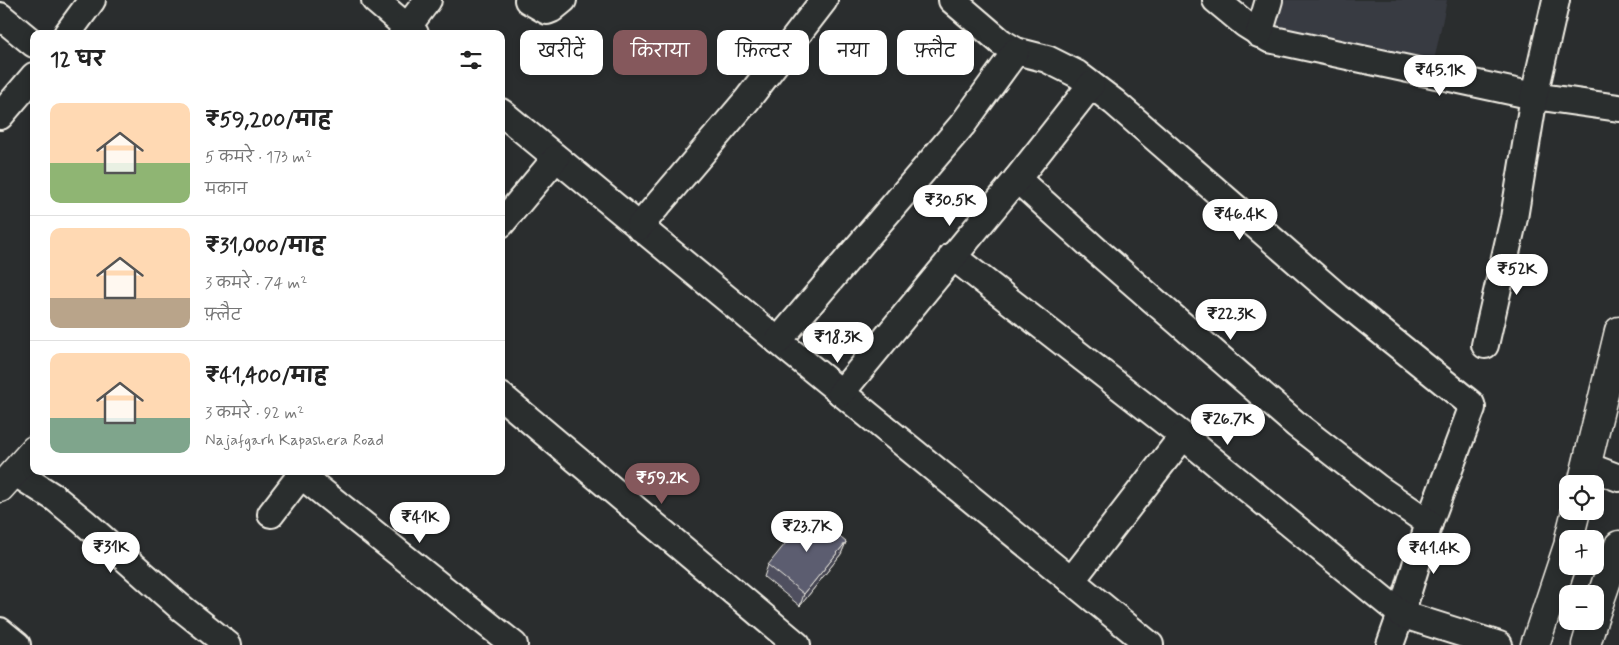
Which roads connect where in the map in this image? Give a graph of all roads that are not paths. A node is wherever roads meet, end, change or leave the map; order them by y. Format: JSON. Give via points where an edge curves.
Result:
{"nodes":[{"id":1,"x":92,"y":0,"type":"edge"},
{"id":2,"x":375,"y":0,"type":"edge"},
{"id":3,"x":428,"y":0,"type":"edge"},
{"id":4,"x":528,"y":0,"type":"edge"},
{"id":5,"x":563,"y":0,"type":"edge"},
{"id":6,"x":824,"y":0,"type":"edge"},
{"id":7,"x":952,"y":0,"type":"edge"},
{"id":8,"x":1216,"y":0,"type":"edge"},
{"id":9,"x":1269,"y":0,"type":"edge"},
{"id":10,"x":1556,"y":0,"type":"edge"},
{"id":11,"x":0,"y":16,"type":"edge"},
{"id":12,"x":71,"y":30,"type":"edge"},
{"id":13,"x":407,"y":30,"type":"edge"},
{"id":14,"x":409,"y":30,"type":"edge"},
{"id":15,"x":1260,"y":34,"type":"junction"},
{"id":16,"x":30,"y":41,"type":"edge"},
{"id":17,"x":1016,"y":51,"type":"junction"},
{"id":18,"x":30,"y":81,"type":"edge"},
{"id":19,"x":1091,"y":85,"type":"junction"},
{"id":20,"x":1534,"y":96,"type":"junction"},
{"id":21,"x":1619,"y":108,"type":"edge"},
{"id":22,"x":505,"y":115,"type":"edge"},
{"id":23,"x":0,"y":116,"type":"edge"},
{"id":24,"x":556,"y":158,"type":"junction"},
{"id":25,"x":1017,"y":179,"type":"junction"},
{"id":26,"x":505,"y":219,"type":"edge"},
{"id":27,"x":639,"y":227,"type":"junction"},
{"id":28,"x":952,"y":256,"type":"junction"},
{"id":29,"x":1619,"y":331,"type":"edge"},
{"id":30,"x":778,"y":341,"type":"junction"},
{"id":31,"x":1485,"y":345,"type":"dead end"},
{"id":32,"x":841,"y":393,"type":"junction"},
{"id":33,"x":505,"y":399,"type":"edge"},
{"id":34,"x":1183,"y":436,"type":"junction"},
{"id":35,"x":30,"y":454,"type":"edge"},
{"id":36,"x":301,"y":475,"type":"edge"},
{"id":37,"x":305,"y":475,"type":"edge"},
{"id":38,"x":1584,"y":475,"type":"edge"},
{"id":39,"x":1604,"y":477,"type":"edge"},
{"id":40,"x":1619,"y":478,"type":"edge"},
{"id":41,"x":7,"y":480,"type":"edge"},
{"id":42,"x":271,"y":514,"type":"dead end"},
{"id":43,"x":1429,"y":523,"type":"junction"},
{"id":44,"x":1619,"y":545,"type":"edge"},
{"id":45,"x":1559,"y":573,"type":"edge"},
{"id":46,"x":1071,"y":581,"type":"junction"},
{"id":47,"x":1604,"y":589,"type":"edge"},
{"id":48,"x":1401,"y":614,"type":"junction"},
{"id":49,"x":1590,"y":630,"type":"edge"},
{"id":50,"x":0,"y":631,"type":"edge"},
{"id":51,"x":17,"y":645,"type":"edge"},
{"id":52,"x":228,"y":645,"type":"edge"},
{"id":53,"x":514,"y":645,"type":"edge"},
{"id":54,"x":797,"y":645,"type":"edge"},
{"id":55,"x":1150,"y":645,"type":"edge"},
{"id":56,"x":1390,"y":645,"type":"edge"},
{"id":57,"x":1499,"y":645,"type":"edge"},
{"id":58,"x":1535,"y":645,"type":"edge"},
{"id":59,"x":1586,"y":645,"type":"edge"}],
"edges":[{"from":1,"to":12,"type":"street"},
{"from":2,"to":13,"type":"street"},
{"from":3,"to":14,"type":"street"},
{"from":4,"to":5,"type":"street","via":[[547,11]]},
{"from":6,"to":27,"type":"street","via":[[747,100]]},
{"from":7,"to":17,"type":"street","via":[[989,33]]},
{"from":8,"to":15,"type":"street"},
{"from":9,"to":15,"type":"street"},
{"from":10,"to":20,"type":"street"},
{"from":11,"to":16,"type":"street"},
{"from":15,"to":20,"type":"street","via":[[1269,39]]},
{"from":17,"to":19,"type":"street","via":[[1046,59],[1077,74]]},
{"from":17,"to":30,"type":"street","via":[[963,124]]},
{"from":18,"to":23,"type":"street"},
{"from":19,"to":25,"type":"street"},
{"from":19,"to":43,"type":"street","via":[[1337,296],[1471,404]]},
{"from":20,"to":21,"type":"street"},
{"from":20,"to":31,"type":"street","via":[[1514,218]]},
{"from":22,"to":24,"type":"street"},
{"from":24,"to":26,"type":"street"},
{"from":24,"to":27,"type":"street"},
{"from":25,"to":28,"type":"street"},
{"from":25,"to":43,"type":"street","via":[[1297,425]]},
{"from":27,"to":30,"type":"street"},
{"from":28,"to":32,"type":"street"},
{"from":28,"to":34,"type":"street"},
{"from":29,"to":38,"type":"main road"},
{"from":30,"to":32,"type":"street"},
{"from":32,"to":46,"type":"street"},
{"from":33,"to":54,"type":"street"},
{"from":34,"to":46,"type":"street"},
{"from":34,"to":48,"type":"street"},
{"from":35,"to":41,"type":"main road"},
{"from":36,"to":42,"type":"street"},
{"from":37,"to":53,"type":"street"},
{"from":39,"to":40,"type":"street"},
{"from":41,"to":52,"type":"street","via":[[55,498]]},
{"from":43,"to":48,"type":"street"},
{"from":44,"to":47,"type":"main road"},
{"from":45,"to":58,"type":"main road"},
{"from":46,"to":55,"type":"street"},
{"from":48,"to":56,"type":"street"},
{"from":48,"to":57,"type":"street"},
{"from":49,"to":59,"type":"main road"},
{"from":50,"to":51,"type":"street"}]}
